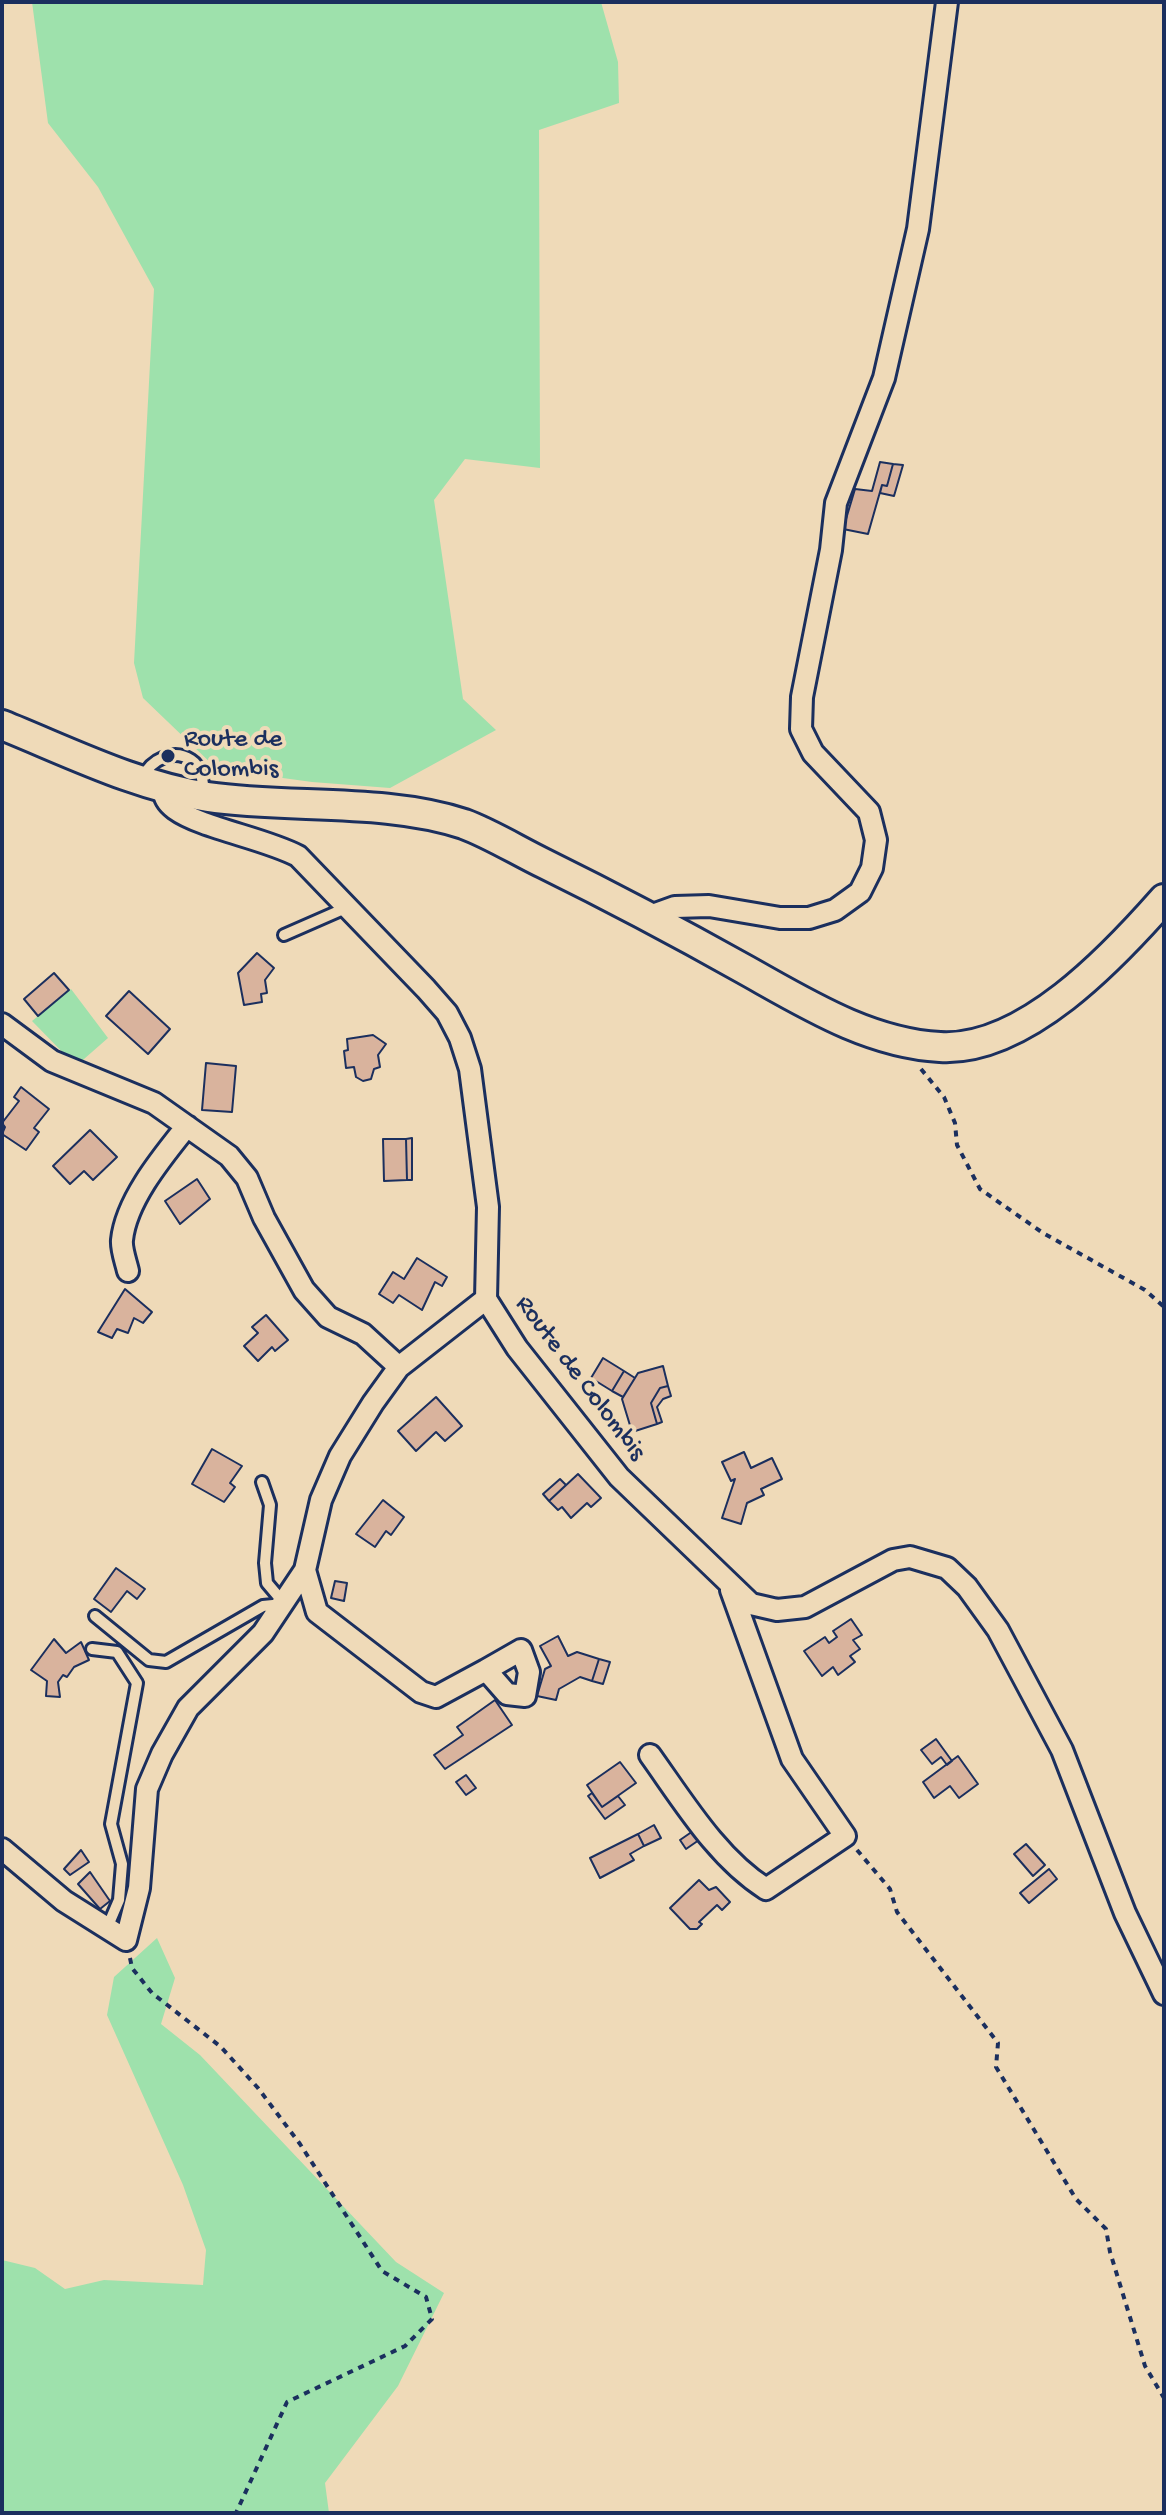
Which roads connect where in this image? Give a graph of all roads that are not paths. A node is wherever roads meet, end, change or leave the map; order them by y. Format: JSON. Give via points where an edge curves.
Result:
{"nodes":[{"id":1,"x":947,"y":2,"type":"edge"},
{"id":2,"x":2,"y":725,"type":"edge"},
{"id":3,"x":152,"y":785,"type":"junction"},
{"id":4,"x":1164,"y":899,"type":"edge"},
{"id":5,"x":348,"y":907,"type":"junction"},
{"id":6,"x":650,"y":916,"type":"junction"},
{"id":7,"x":284,"y":935,"type":"dead end"},
{"id":8,"x":2,"y":1024,"type":"edge"},
{"id":9,"x":187,"y":1126,"type":"junction"},
{"id":10,"x":128,"y":1271,"type":"dead end"},
{"id":11,"x":486,"y":1299,"type":"junction"},
{"id":12,"x":399,"y":1367,"type":"junction"},
{"id":13,"x":262,"y":1482,"type":"dead end"},
{"id":14,"x":305,"y":1570,"type":"junction"},
{"id":15,"x":730,"y":1586,"type":"junction"},
{"id":16,"x":285,"y":1603,"type":"junction"},
{"id":17,"x":95,"y":1616,"type":"dead end"},
{"id":18,"x":92,"y":1649,"type":"dead end"},
{"id":19,"x":486,"y":1670,"type":"dead end"},
{"id":20,"x":650,"y":1755,"type":"dead end"},
{"id":21,"x":2,"y":1849,"type":"edge"},
{"id":22,"x":106,"y":1930,"type":"junction"},
{"id":23,"x":1164,"y":1994,"type":"edge"}],
"edges":[{"from":1,"to":6,"type":"street","via":[[918,229],[884,378],[836,503],[802,697],[801,729],[813,753],[869,812],[876,840],[872,868],[860,892],[835,910],[809,918],[709,906],[675,907]]},
{"from":2,"to":3,"type":"street"},
{"from":3,"to":5,"type":"street","name":"Route de Colombis","via":[[178,811],[298,856]]},
{"from":3,"to":6,"type":"street","via":[[205,796],[360,808],[464,824]]},
{"from":4,"to":6,"type":"street","via":[[1097,966],[1034,1018],[1001,1036],[942,1047],[907,1042],[833,1017]]},
{"from":5,"to":7,"type":"lane"},
{"from":5,"to":11,"type":"street","name":"Route de Colombis","via":[[447,1013],[460,1038],[470,1069],[488,1207]]},
{"from":8,"to":9,"type":"street","via":[[52,1061],[154,1103]]},
{"from":9,"to":10,"type":"street","via":[[138,1194],[121,1241]]},
{"from":9,"to":12,"type":"street","via":[[229,1156],[247,1178],[312,1299],[328,1317],[363,1334]]},
{"from":11,"to":12,"type":"street"},
{"from":11,"to":15,"type":"street","name":"Route de Colombis","via":[[517,1348],[619,1477]]},
{"from":12,"to":14,"type":"street","via":[[340,1456],[321,1500]]},
{"from":13,"to":16,"type":"lane","via":[[270,1505],[267,1583]]},
{"from":14,"to":16,"type":"street"},
{"from":14,"to":19,"type":"street","via":[[317,1612],[421,1692],[436,1697]]},
{"from":15,"to":20,"type":"street","via":[[792,1759],[845,1836],[766,1889],[746,1876],[715,1841]]},
{"from":15,"to":23,"type":"street","via":[[751,1604],[777,1610],[805,1607],[893,1560],[910,1557],[947,1568],[998,1630],[1062,1750],[1125,1913]]},
{"from":16,"to":17,"type":"lane","via":[[263,1606],[166,1662],[149,1660]]},
{"from":16,"to":22,"type":"street","via":[[263,1633],[188,1708],[162,1754],[147,1789],[139,1888],[126,1940]]},
{"from":18,"to":22,"type":"lane","via":[[117,1652],[137,1683],[111,1824],[122,1864],[119,1900]]},
{"from":21,"to":22,"type":"street"}]}
